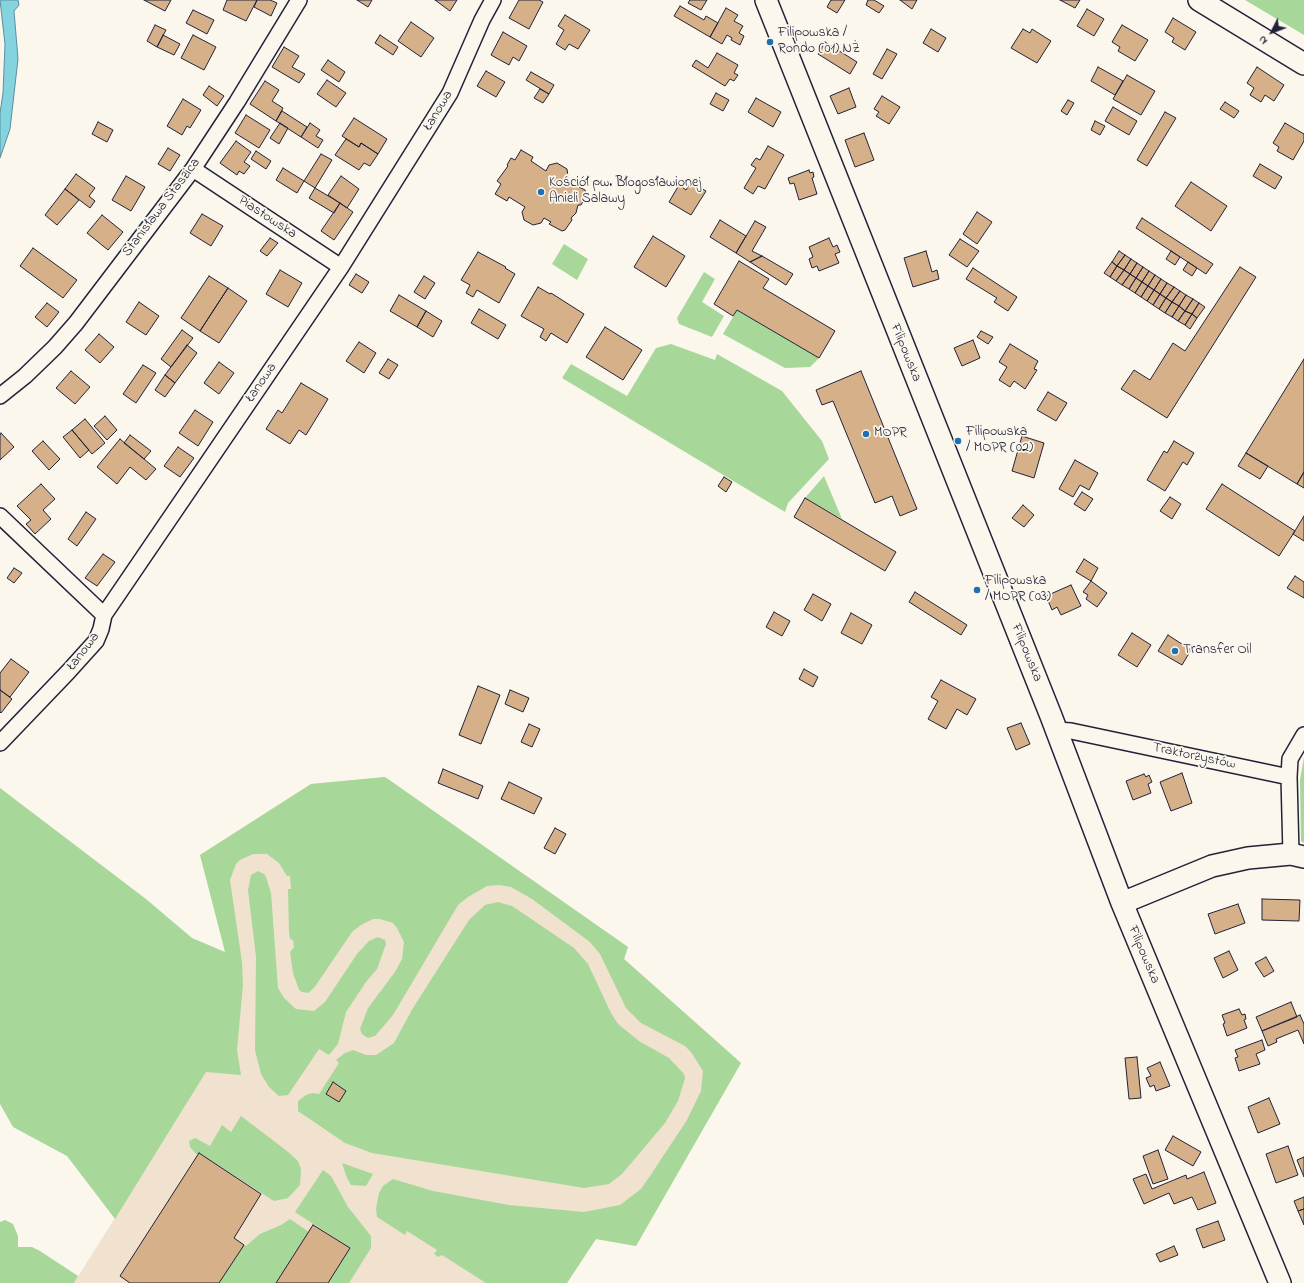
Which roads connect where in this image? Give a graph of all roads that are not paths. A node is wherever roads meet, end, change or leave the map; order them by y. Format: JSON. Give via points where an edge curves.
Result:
{"nodes":[{"id":1,"x":299,"y":0,"type":"edge"},
{"id":2,"x":493,"y":0,"type":"edge"},
{"id":3,"x":766,"y":0,"type":"edge"},
{"id":4,"x":1199,"y":0,"type":"edge"},
{"id":5,"x":1304,"y":64,"type":"edge"},
{"id":6,"x":193,"y":169,"type":"junction"},
{"id":7,"x":341,"y":267,"type":"junction"},
{"id":8,"x":0,"y":396,"type":"edge"},
{"id":9,"x":0,"y":516,"type":"edge"},
{"id":10,"x":104,"y":616,"type":"junction"},
{"id":11,"x":1056,"y":730,"type":"junction"},
{"id":12,"x":1304,"y":735,"type":"edge"},
{"id":13,"x":0,"y":743,"type":"edge"},
{"id":14,"x":1289,"y":777,"type":"junction"},
{"id":15,"x":1298,"y":856,"type":"edge"},
{"id":16,"x":1122,"y":903,"type":"junction"},
{"id":17,"x":1280,"y":1283,"type":"edge"}],
"edges":[{"from":1,"to":6,"type":"street","name":"Stanisława Staszica"},
{"from":2,"to":7,"type":"street","name":"Łanowa","via":[[450,93]]},
{"from":3,"to":11,"type":"street","name":"Filipowska"},
{"from":4,"to":5,"type":"street"},
{"from":6,"to":7,"type":"street","name":"Piastowska"},
{"from":6,"to":8,"type":"street","name":"Stanisława Staszica","via":[[76,324],[56,347]]},
{"from":7,"to":10,"type":"street","name":"Łanowa"},
{"from":9,"to":10,"type":"street"},
{"from":10,"to":13,"type":"street","name":"Łanowa","via":[[96,640]]},
{"from":11,"to":14,"type":"street","name":"Traktorzystów"},
{"from":11,"to":16,"type":"street","name":"Filipowska"},
{"from":12,"to":14,"type":"street","via":[[1290,759]]},
{"from":14,"to":15,"type":"street"},
{"from":15,"to":16,"type":"street","via":[[1248,858],[1212,866]]},
{"from":16,"to":17,"type":"street","name":"Filipowska"}]}
